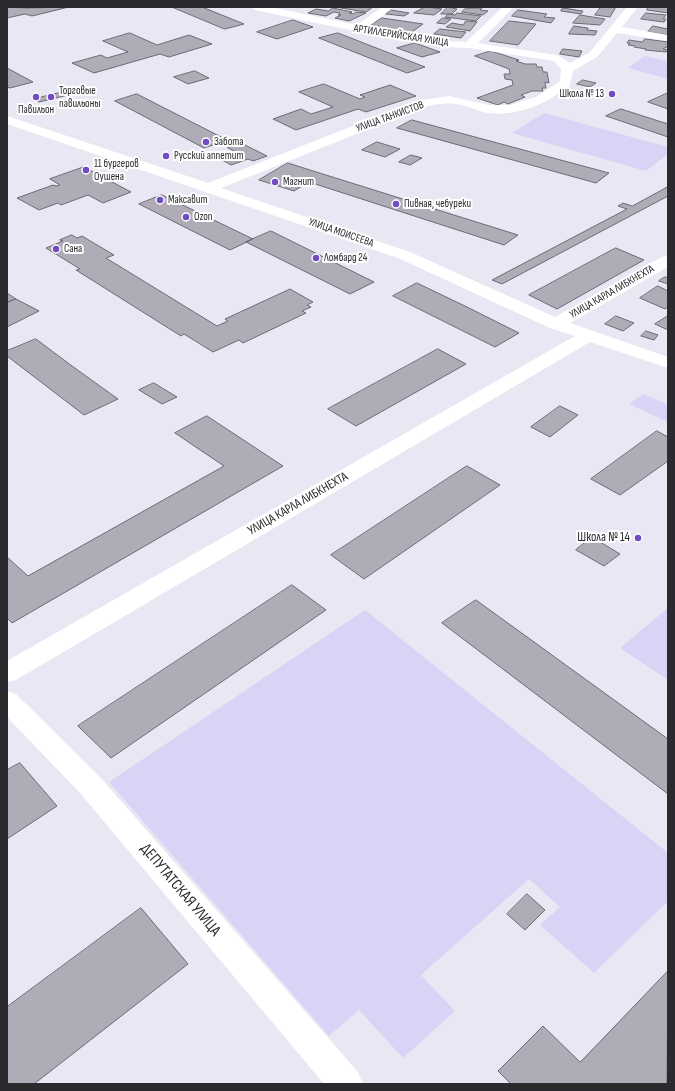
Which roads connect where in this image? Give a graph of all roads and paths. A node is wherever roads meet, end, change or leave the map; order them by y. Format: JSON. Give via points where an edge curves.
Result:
{"nodes":[{"id":1,"x":255,"y":7,"type":"edge"},
{"id":2,"x":389,"y":7,"type":"edge"},
{"id":3,"x":509,"y":7,"type":"edge"},
{"id":4,"x":633,"y":7,"type":"edge"},
{"id":5,"x":359,"y":29,"type":"junction"},
{"id":6,"x":613,"y":29,"type":"junction"},
{"id":7,"x":668,"y":38,"type":"edge"},
{"id":8,"x":469,"y":45,"type":"junction"},
{"id":9,"x":567,"y":69,"type":"junction"},
{"id":10,"x":7,"y":120,"type":"edge"},
{"id":11,"x":209,"y":188,"type":"junction"},
{"id":12,"x":668,"y":260,"type":"edge"},
{"id":13,"x":556,"y":324,"type":"junction"},
{"id":14,"x":588,"y":336,"type":"junction"},
{"id":15,"x":668,"y":363,"type":"edge"},
{"id":16,"x":7,"y":673,"type":"edge"},
{"id":17,"x":7,"y":702,"type":"edge"},
{"id":18,"x":346,"y":1084,"type":"edge"}],
"edges":[{"from":1,"to":5,"type":"street","name":"АРТИЛЛЕРИЙСКАЯ УЛИЦА"},
{"from":2,"to":5,"type":"street"},
{"from":3,"to":8,"type":"street"},
{"from":4,"to":6,"type":"street"},
{"from":5,"to":8,"type":"street","name":"АРТИЛЛЕРИЙСКАЯ УЛИЦА","via":[[444,44]]},
{"from":6,"to":7,"type":"street"},
{"from":6,"to":9,"type":"street","via":[[593,55]]},
{"from":8,"to":9,"type":"street","name":"АРТИЛЛЕРИЙСКАЯ УЛИЦА","via":[[557,58]]},
{"from":9,"to":11,"type":"street","name":"УЛИЦА ТАНКИСТОВ","via":[[566,82],[562,85],[546,96],[511,109],[488,109],[459,101],[439,100],[420,104]]},
{"from":10,"to":11,"type":"street","name":"УЛИЦА МОИСЕЕВА"},
{"from":11,"to":13,"type":"street","name":"УЛИЦА МОИСЕЕВА","via":[[404,255]]},
{"from":12,"to":13,"type":"street","name":"УЛИЦА КАРЛА ЛИБКНЕХТА"},
{"from":13,"to":14,"type":"street","name":"УЛИЦА МОИСЕЕВА"},
{"from":14,"to":15,"type":"street","name":"УЛИЦА МОИСЕЕВА"},
{"from":14,"to":16,"type":"street","name":"УЛИЦА КАРЛА ЛИБКНЕХТА"},
{"from":17,"to":18,"type":"street","name":"ДЕПУТАТСКАЯ УЛИЦА","via":[[90,785]]}]}
